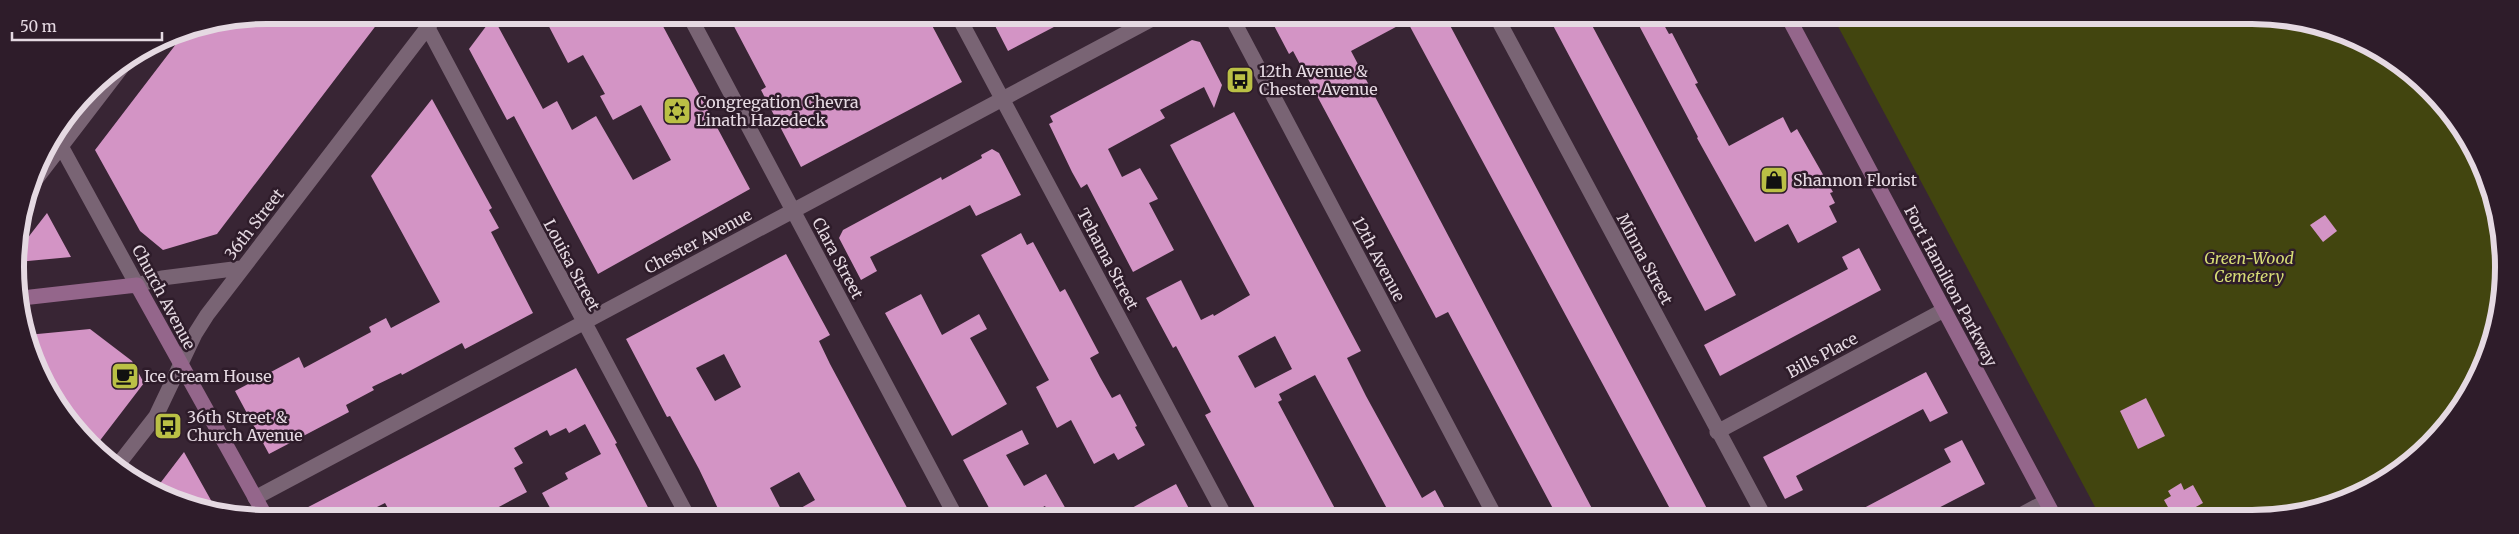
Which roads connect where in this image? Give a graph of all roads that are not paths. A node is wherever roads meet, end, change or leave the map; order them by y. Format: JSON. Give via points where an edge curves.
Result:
{"nodes":[{"id":1,"x":431,"y":24,"type":"edge"},
{"id":2,"x":692,"y":24,"type":"edge"},
{"id":3,"x":962,"y":24,"type":"edge"},
{"id":4,"x":1143,"y":24,"type":"edge"},
{"id":5,"x":1235,"y":24,"type":"edge"},
{"id":6,"x":1500,"y":24,"type":"edge"},
{"id":7,"x":1792,"y":24,"type":"edge"},
{"id":8,"x":428,"y":28,"type":"junction"},
{"id":9,"x":111,"y":81,"type":"edge"},
{"id":10,"x":1002,"y":98,"type":"junction"},
{"id":11,"x":62,"y":146,"type":"junction"},
{"id":12,"x":45,"y":168,"type":"edge"},
{"id":13,"x":793,"y":211,"type":"junction"},
{"id":14,"x":242,"y":268,"type":"junction"},
{"id":15,"x":137,"y":285,"type":"junction"},
{"id":16,"x":26,"y":298,"type":"edge"},
{"id":17,"x":1944,"y":310,"type":"junction"},
{"id":18,"x":583,"y":323,"type":"junction"},
{"id":19,"x":181,"y":366,"type":"junction"},
{"id":20,"x":1717,"y":432,"type":"junction"},
{"id":21,"x":121,"y":461,"type":"edge"},
{"id":22,"x":255,"y":498,"type":"junction"},
{"id":23,"x":2045,"y":502,"type":"junction"},
{"id":24,"x":262,"y":510,"type":"edge"},
{"id":25,"x":684,"y":510,"type":"edge"},
{"id":26,"x":952,"y":510,"type":"edge"},
{"id":27,"x":1222,"y":510,"type":"edge"},
{"id":28,"x":1492,"y":510,"type":"edge"},
{"id":29,"x":1760,"y":510,"type":"edge"},
{"id":30,"x":2030,"y":510,"type":"edge"},
{"id":31,"x":2050,"y":510,"type":"edge"}],
"edges":[{"from":1,"to":8,"type":"street","name":"36th Street"},
{"from":2,"to":13,"type":"street","name":"Clara Street"},
{"from":3,"to":10,"type":"street","name":"Tehama Street"},
{"from":4,"to":10,"type":"street","name":"Chester Avenue"},
{"from":5,"to":28,"type":"street","name":"12th Avenue"},
{"from":6,"to":20,"type":"street","name":"Minna Street"},
{"from":7,"to":17,"type":"main road","name":"Fort Hamilton Parkway"},
{"from":8,"to":14,"type":"street","name":"36th Street"},
{"from":8,"to":18,"type":"street","name":"Louisa Street"},
{"from":9,"to":11,"type":"street"},
{"from":10,"to":13,"type":"street","name":"Chester Avenue"},
{"from":10,"to":27,"type":"street","name":"Tehama Street"},
{"from":11,"to":12,"type":"street"},
{"from":11,"to":15,"type":"street","name":"Church Avenue"},
{"from":13,"to":18,"type":"street","name":"Chester Avenue"},
{"from":13,"to":26,"type":"street","name":"Clara Street"},
{"from":14,"to":15,"type":"street","via":[[162,278]]},
{"from":14,"to":19,"type":"street","name":"36th Street","via":[[195,334]]},
{"from":15,"to":16,"type":"main road"},
{"from":15,"to":19,"type":"main road","name":"Church Avenue"},
{"from":17,"to":20,"type":"street","name":"Bills Place"},
{"from":17,"to":23,"type":"main road","name":"Fort Hamilton Parkway"},
{"from":18,"to":22,"type":"street","name":"Chester Avenue"},
{"from":18,"to":25,"type":"street","name":"Louisa Street"},
{"from":19,"to":21,"type":"street","name":"36th Street","via":[[156,416]]},
{"from":19,"to":22,"type":"main road","name":"Church Avenue"},
{"from":20,"to":29,"type":"street","name":"Minna Street"},
{"from":22,"to":24,"type":"main road","name":"Church Avenue"},
{"from":23,"to":30,"type":"street"},
{"from":23,"to":31,"type":"main road","name":"Fort Hamilton Parkway"}]}
